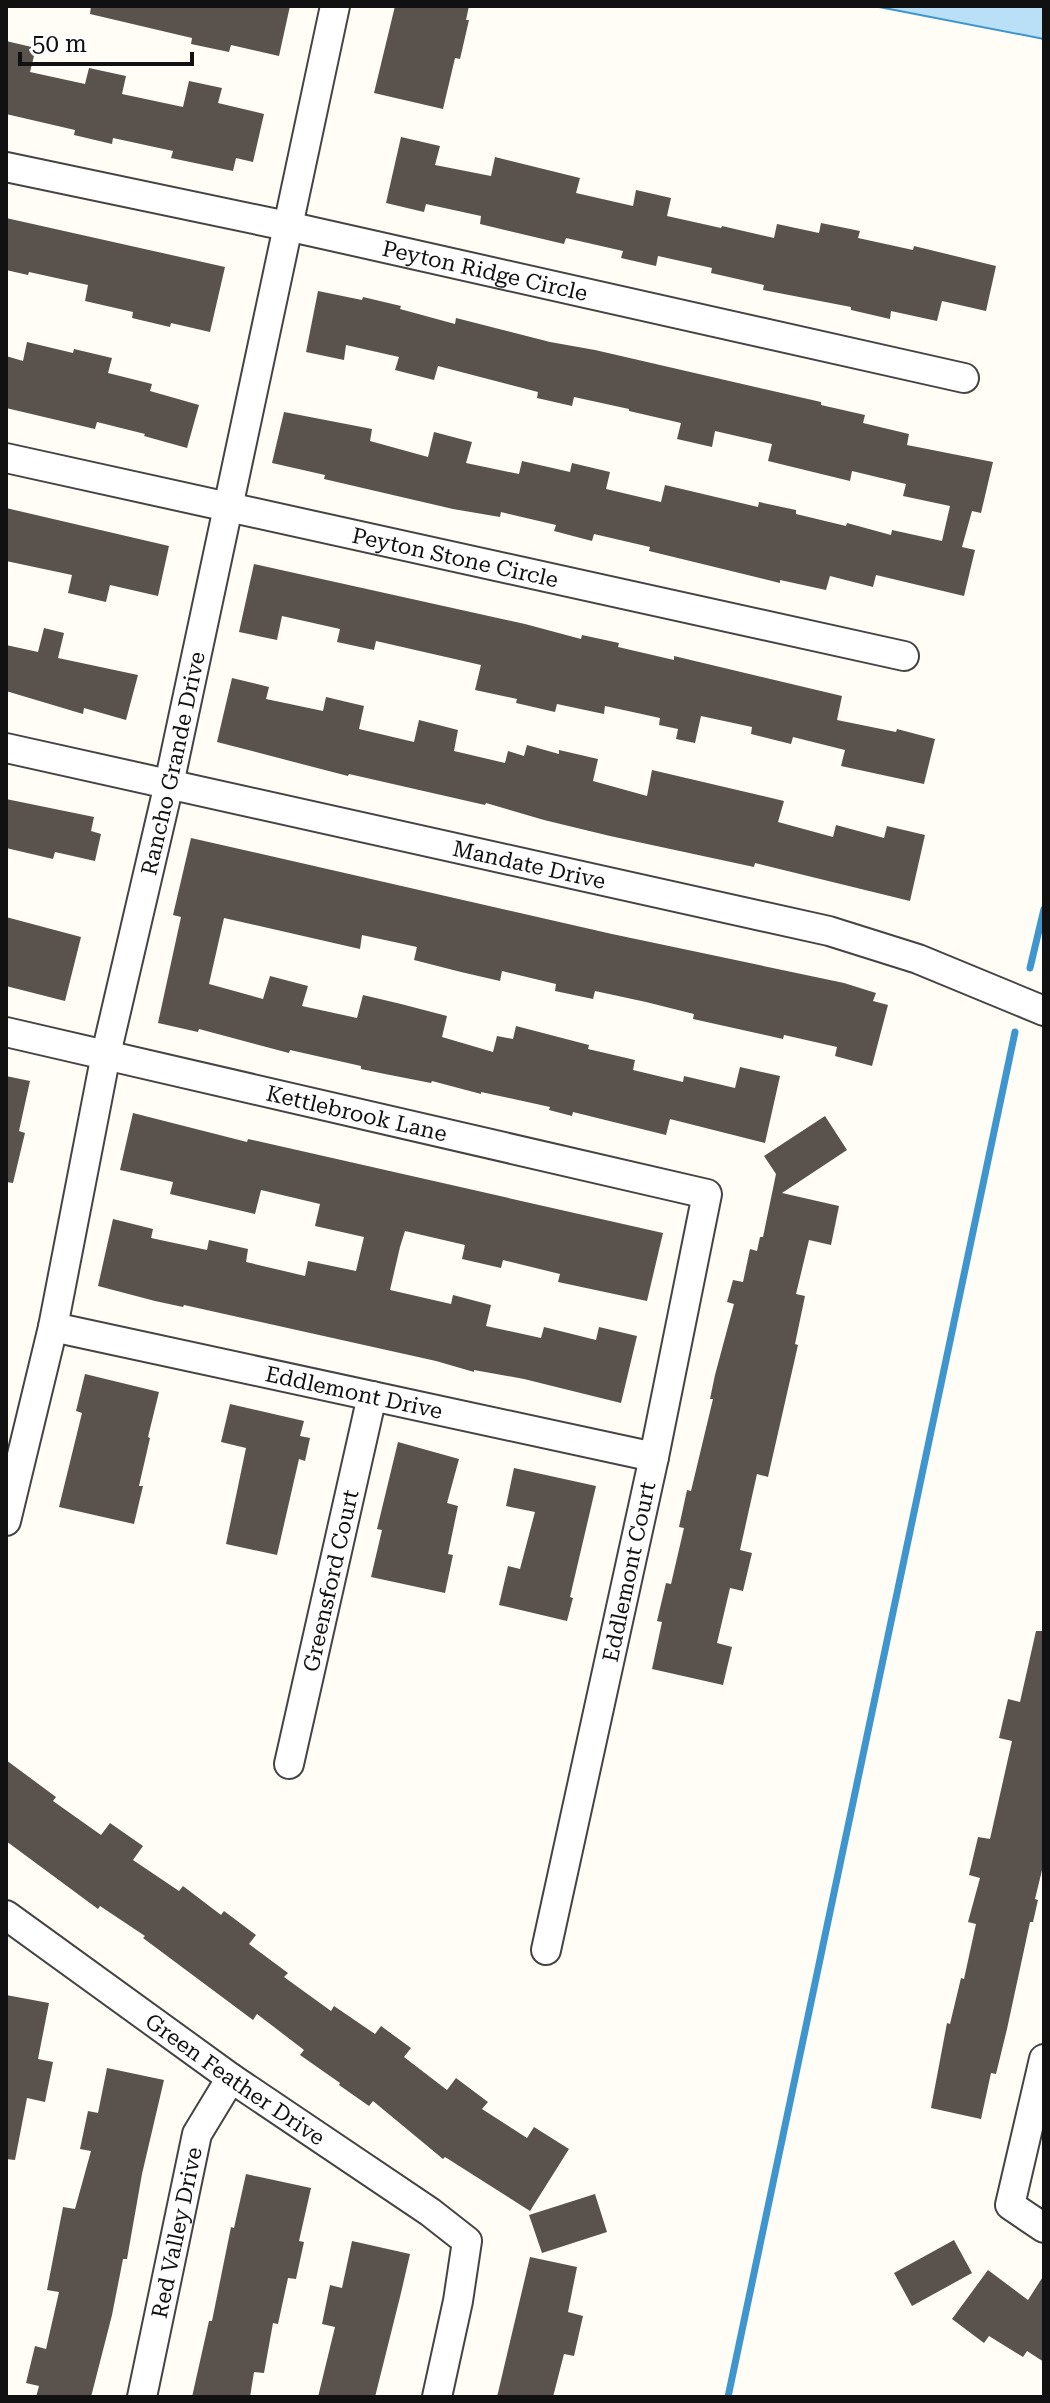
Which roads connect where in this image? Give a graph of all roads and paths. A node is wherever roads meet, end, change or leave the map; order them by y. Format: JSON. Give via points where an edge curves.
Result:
{"nodes":[{"id":1,"x":335,"y":6,"type":"edge"},
{"id":2,"x":6,"y":167,"type":"edge"},
{"id":3,"x":287,"y":226,"type":"junction"},
{"id":4,"x":964,"y":378,"type":"dead end"},
{"id":5,"x":6,"y":458,"type":"edge"},
{"id":6,"x":228,"y":506,"type":"junction"},
{"id":7,"x":904,"y":656,"type":"dead end"},
{"id":8,"x":6,"y":748,"type":"edge"},
{"id":9,"x":169,"y":784,"type":"junction"},
{"id":10,"x":1044,"y":1011,"type":"edge"},
{"id":11,"x":6,"y":1032,"type":"edge"},
{"id":12,"x":106,"y":1054,"type":"junction"},
{"id":13,"x":707,"y":1194,"type":"joint"},
{"id":14,"x":53,"y":1327,"type":"junction"},
{"id":15,"x":372,"y":1396,"type":"junction"},
{"id":16,"x":654,"y":1457,"type":"junction"},
{"id":17,"x":6,"y":1521,"type":"edge"},
{"id":18,"x":289,"y":1764,"type":"dead end"},
{"id":19,"x":6,"y":1915,"type":"edge"},
{"id":20,"x":546,"y":1950,"type":"dead end"},
{"id":21,"x":1044,"y":2059,"type":"edge"},
{"id":22,"x":231,"y":2078,"type":"junction"},
{"id":23,"x":1044,"y":2228,"type":"edge"},
{"id":24,"x":142,"y":2397,"type":"edge"},
{"id":25,"x":437,"y":2397,"type":"edge"}],
"edges":[{"from":1,"to":3,"type":"street","name":"Rancho Grande Drive"},
{"from":2,"to":3,"type":"street","name":"Peyton Ridge Circle"},
{"from":3,"to":4,"type":"street","name":"Peyton Ridge Circle"},
{"from":3,"to":6,"type":"street","name":"Rancho Grande Drive"},
{"from":5,"to":6,"type":"street","name":"Peyton Stone Circle"},
{"from":6,"to":7,"type":"street","name":"Peyton Stone Circle"},
{"from":6,"to":9,"type":"street","name":"Rancho Grande Drive"},
{"from":8,"to":9,"type":"street","name":"Mandate Drive"},
{"from":9,"to":10,"type":"street","name":"Mandate Drive","via":[[829,931],[918,959]]},
{"from":9,"to":12,"type":"street","name":"Rancho Grande Drive"},
{"from":11,"to":12,"type":"street","name":"Kettlebrook Lane"},
{"from":12,"to":13,"type":"street","name":"Kettlebrook Lane"},
{"from":12,"to":14,"type":"street","name":"Rancho Grande Drive"},
{"from":13,"to":16,"type":"street","name":"Eddlemont Court"},
{"from":14,"to":15,"type":"street","name":"Eddlemont Drive"},
{"from":14,"to":17,"type":"street","name":"Rancho Grande Drive"},
{"from":15,"to":16,"type":"street","name":"Eddlemont Drive"},
{"from":15,"to":18,"type":"street","name":"Greensford Court"},
{"from":16,"to":20,"type":"street","name":"Eddlemont Court"},
{"from":19,"to":22,"type":"street","name":"Green Feather Drive"},
{"from":21,"to":23,"type":"street","via":[[1010,2205]]},
{"from":22,"to":24,"type":"street","name":"Red Valley Drive","via":[[197,2134]]},
{"from":22,"to":25,"type":"street","name":"Green Feather Drive","via":[[467,2241]]}]}
